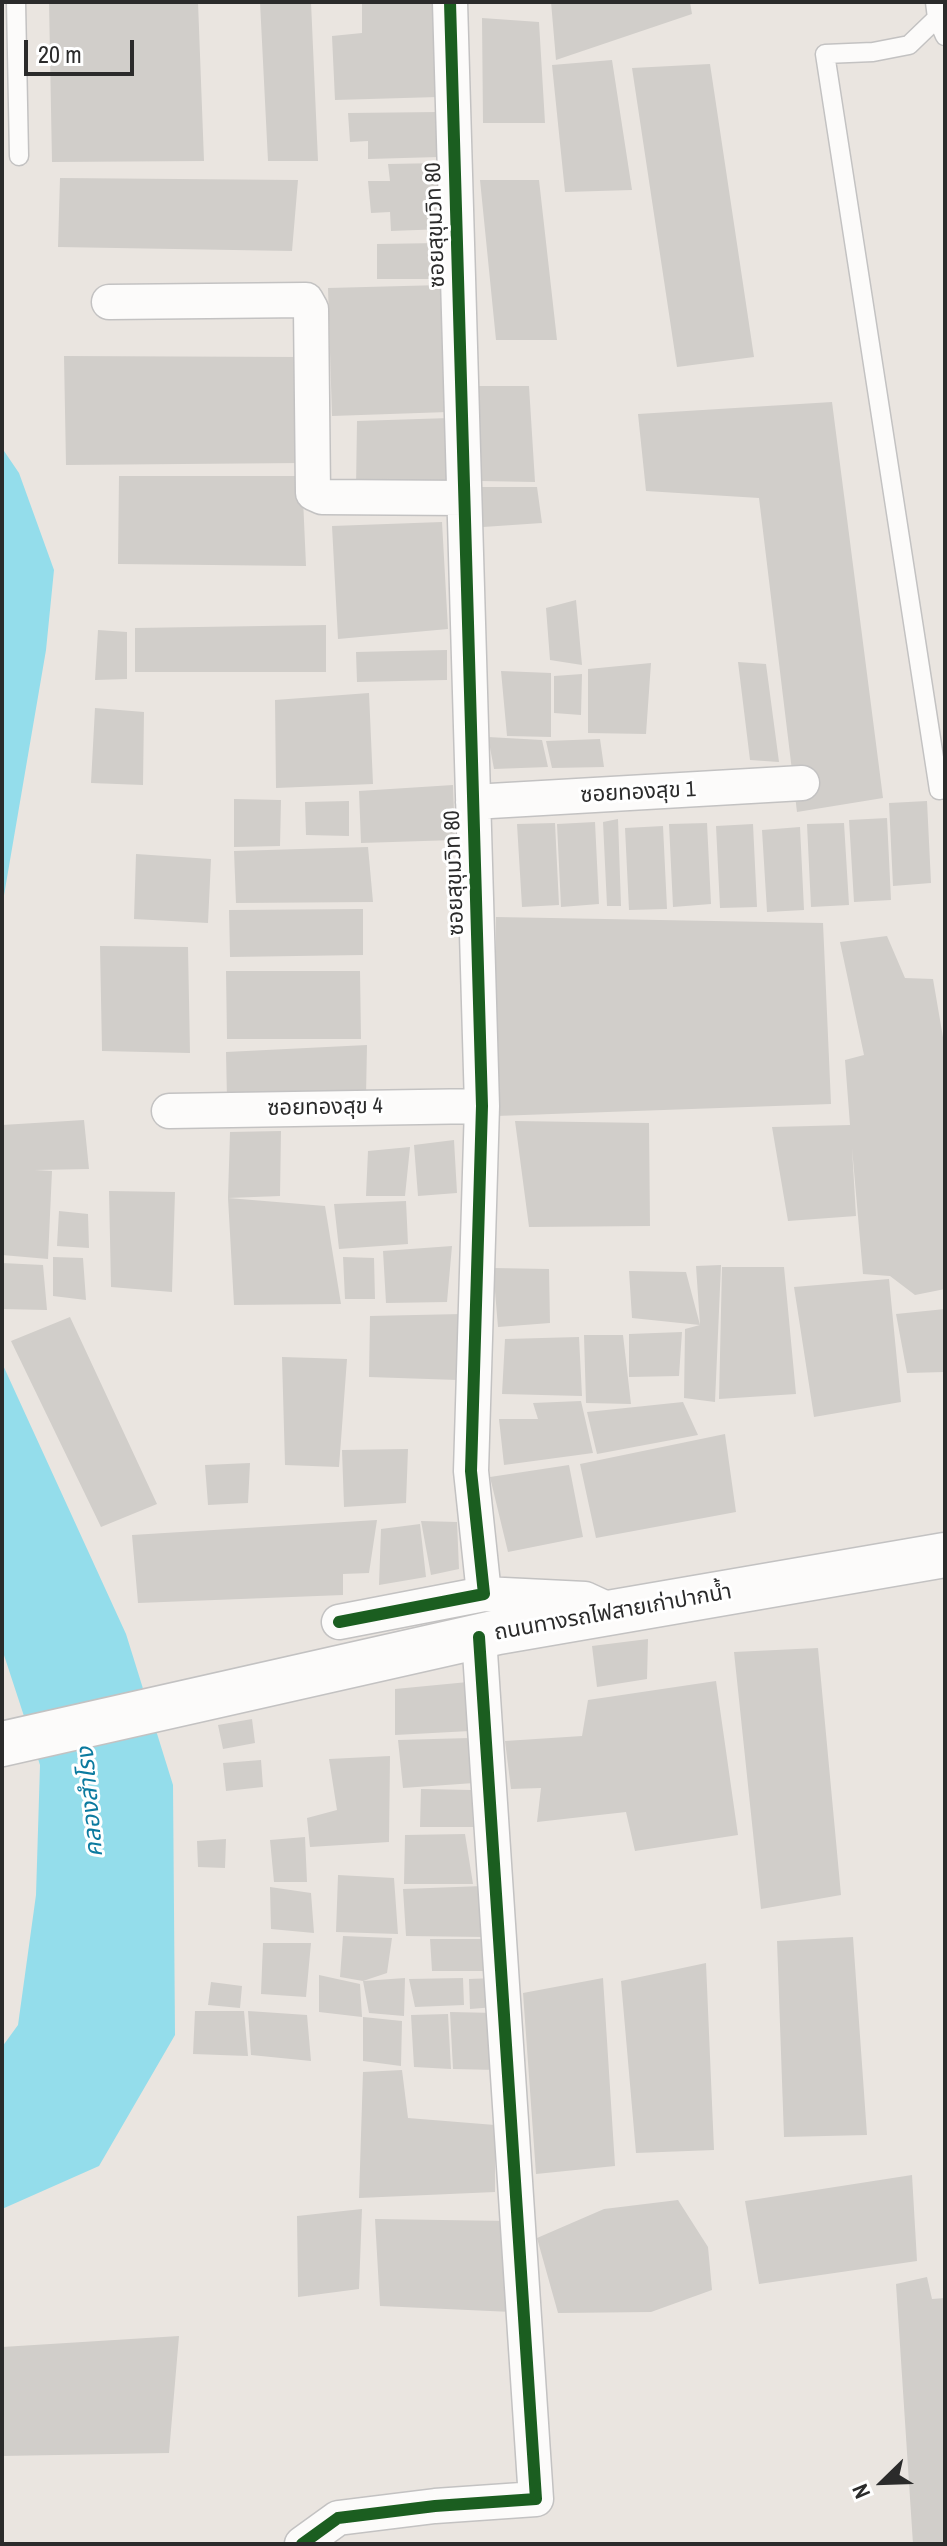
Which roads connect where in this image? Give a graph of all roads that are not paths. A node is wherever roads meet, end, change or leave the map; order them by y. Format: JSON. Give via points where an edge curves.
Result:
{"nodes":[{"id":1,"x":16,"y":2,"type":"edge"},
{"id":2,"x":450,"y":2,"type":"edge"},
{"id":3,"x":936,"y":10,"type":"edge"},
{"id":4,"x":945,"y":36,"type":"edge"},
{"id":5,"x":19,"y":156,"type":"dead end"},
{"id":6,"x":109,"y":302,"type":"dead end"},
{"id":7,"x":464,"y":498,"type":"junction"},
{"id":8,"x":802,"y":783,"type":"dead end"},
{"id":9,"x":945,"y":789,"type":"edge"},
{"id":10,"x":473,"y":802,"type":"junction"},
{"id":11,"x":482,"y":1106,"type":"junction"},
{"id":12,"x":169,"y":1111,"type":"dead end"},
{"id":13,"x":945,"y":1555,"type":"edge"},
{"id":14,"x":484,"y":1594,"type":"junction"},
{"id":15,"x":612,"y":1612,"type":"junction"},
{"id":16,"x":339,"y":1622,"type":"dead end"},
{"id":17,"x":479,"y":1637,"type":"junction"},
{"id":18,"x":4,"y":1744,"type":"edge"},
{"id":19,"x":302,"y":2544,"type":"edge"}],
"edges":[{"from":1,"to":5,"type":"lane"},
{"from":2,"to":7,"type":"street","name":"ซอยสุขุมวิท 80"},
{"from":3,"to":4,"type":"lane"},
{"from":3,"to":9,"type":"lane","via":[[909,45],[825,54],[936,774],[939,790]]},
{"from":6,"to":7,"type":"street","via":[[306,300],[311,309],[313,493]]},
{"from":7,"to":10,"type":"street","name":"ซอยสุขุมวิท 80"},
{"from":8,"to":10,"type":"street","name":"ซอยทองสุข 1"},
{"from":10,"to":11,"type":"street","name":"ซอยสุขุมวิท 80"},
{"from":11,"to":12,"type":"street","name":"ซอยทองสุข 4"},
{"from":11,"to":14,"type":"street","name":"ซอยสุขุมวิท 80","via":[[471,1471]]},
{"from":13,"to":15,"type":"main road","name":"ถนนทางรถไฟสายเก่าปากน้ำ"},
{"from":14,"to":15,"type":"street","via":[[585,1599]]},
{"from":14,"to":16,"type":"street"},
{"from":15,"to":17,"type":"main road","name":"ถนนทางรถไฟสายเก่าปากน้ำ"},
{"from":17,"to":18,"type":"main road","name":"ถนนทางรถไฟสายเก่าปากน้ำ"},
{"from":17,"to":19,"type":"street","via":[[536,2499],[338,2518]]}]}
